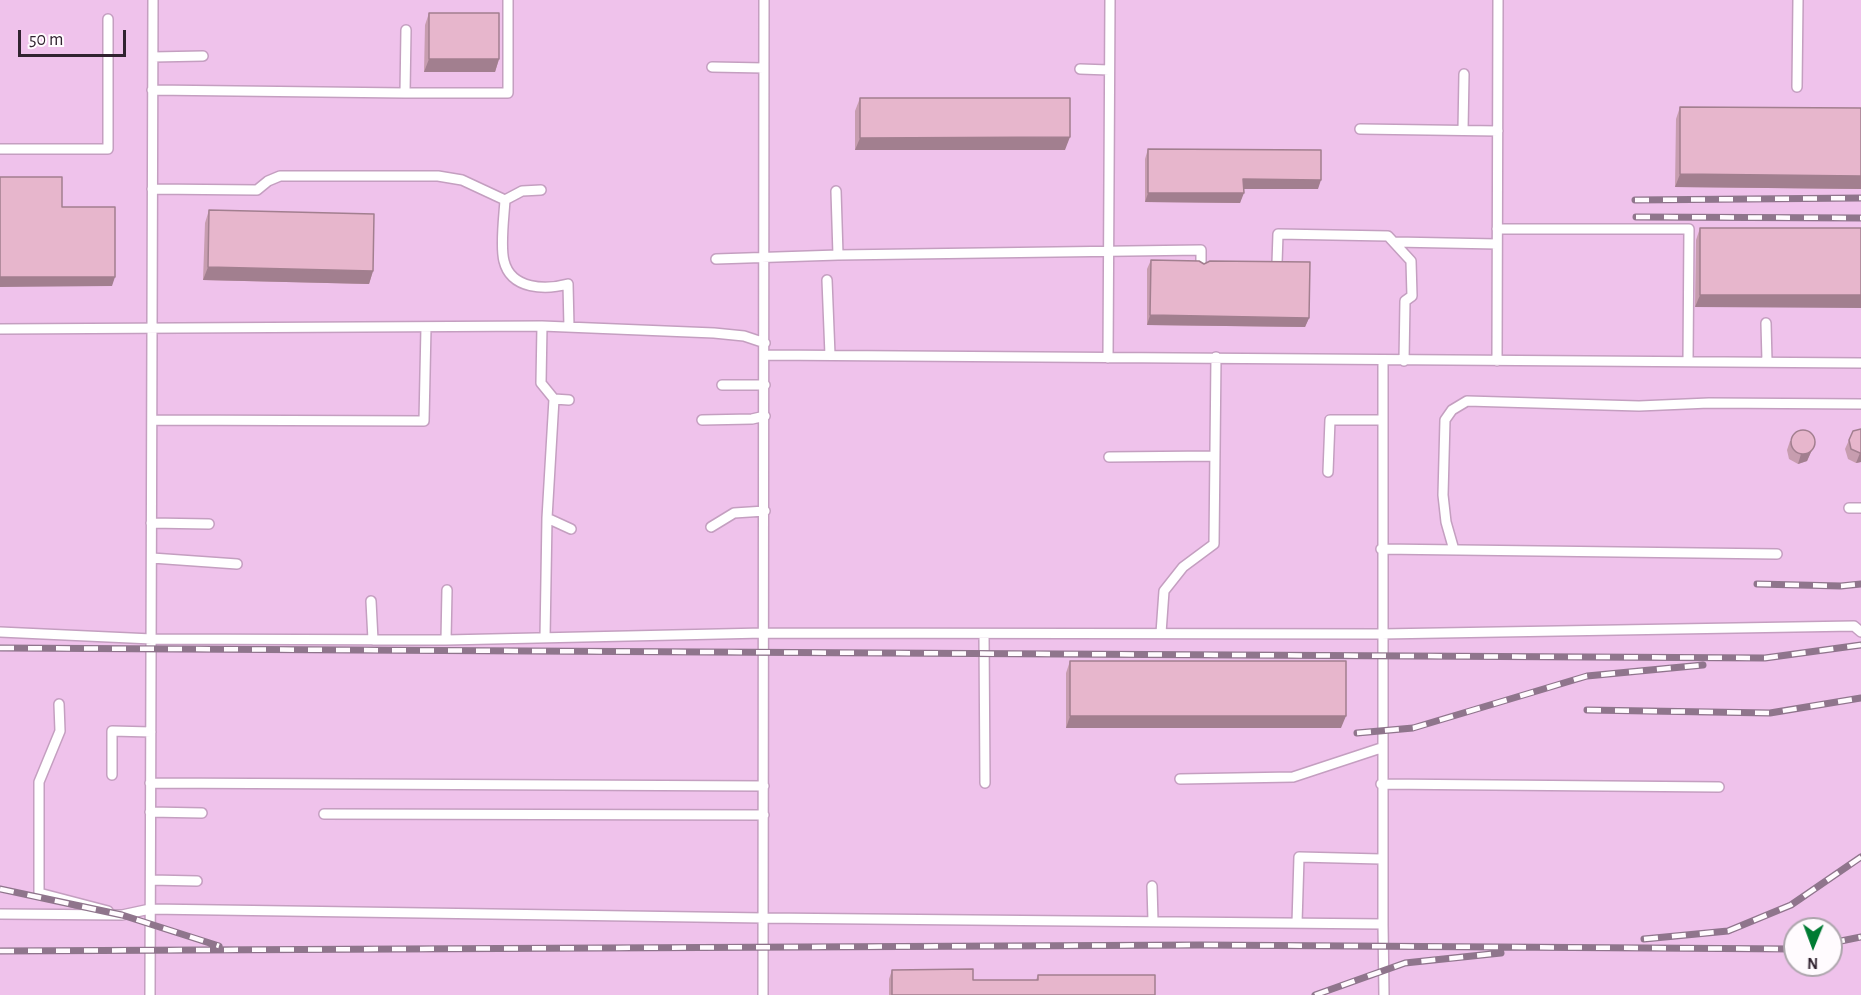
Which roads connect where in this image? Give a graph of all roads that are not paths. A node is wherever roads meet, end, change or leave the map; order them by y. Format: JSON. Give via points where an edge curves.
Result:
{"nodes":[{"id":1,"x":153,"y":0,"type":"edge"},
{"id":2,"x":508,"y":0,"type":"edge"},
{"id":3,"x":764,"y":0,"type":"edge"},
{"id":4,"x":1110,"y":0,"type":"edge"},
{"id":5,"x":1498,"y":0,"type":"edge"},
{"id":6,"x":1798,"y":0,"type":"edge"},
{"id":7,"x":108,"y":19,"type":"dead end"},
{"id":8,"x":406,"y":30,"type":"dead end"},
{"id":9,"x":203,"y":56,"type":"dead end"},
{"id":10,"x":153,"y":57,"type":"junction"},
{"id":11,"x":712,"y":67,"type":"dead end"},
{"id":12,"x":764,"y":68,"type":"junction"},
{"id":13,"x":1080,"y":69,"type":"dead end"},
{"id":14,"x":1109,"y":69,"type":"junction"},
{"id":15,"x":1464,"y":75,"type":"dead end"},
{"id":16,"x":1797,"y":87,"type":"dead end"},
{"id":17,"x":152,"y":90,"type":"junction"},
{"id":18,"x":405,"y":93,"type":"junction"},
{"id":19,"x":1360,"y":129,"type":"dead end"},
{"id":20,"x":1463,"y":130,"type":"junction"},
{"id":21,"x":1498,"y":131,"type":"junction"},
{"id":22,"x":0,"y":149,"type":"edge"},
{"id":23,"x":152,"y":189,"type":"junction"},
{"id":24,"x":541,"y":190,"type":"dead end"},
{"id":25,"x":836,"y":191,"type":"dead end"},
{"id":26,"x":504,"y":200,"type":"junction"},
{"id":27,"x":1497,"y":230,"type":"junction"},
{"id":28,"x":1395,"y":242,"type":"junction"},
{"id":29,"x":1497,"y":244,"type":"junction"},
{"id":30,"x":1108,"y":250,"type":"junction"},
{"id":31,"x":838,"y":255,"type":"junction"},
{"id":32,"x":764,"y":257,"type":"junction"},
{"id":33,"x":716,"y":259,"type":"dead end"},
{"id":34,"x":1277,"y":262,"type":"edge"},
{"id":35,"x":1201,"y":267,"type":"edge"},
{"id":36,"x":827,"y":280,"type":"dead end"},
{"id":37,"x":1766,"y":323,"type":"dead end"},
{"id":38,"x":542,"y":326,"type":"junction"},
{"id":39,"x":426,"y":327,"type":"junction"},
{"id":40,"x":569,"y":327,"type":"junction"},
{"id":41,"x":0,"y":329,"type":"edge"},
{"id":42,"x":152,"y":329,"type":"junction"},
{"id":43,"x":765,"y":343,"type":"junction"},
{"id":44,"x":765,"y":355,"type":"junction"},
{"id":45,"x":830,"y":355,"type":"junction"},
{"id":46,"x":1216,"y":357,"type":"junction"},
{"id":47,"x":1108,"y":358,"type":"junction"},
{"id":48,"x":1383,"y":361,"type":"junction"},
{"id":49,"x":1404,"y":361,"type":"junction"},
{"id":50,"x":1497,"y":361,"type":"junction"},
{"id":51,"x":1688,"y":361,"type":"junction"},
{"id":52,"x":1767,"y":361,"type":"junction"},
{"id":53,"x":1861,"y":363,"type":"edge"},
{"id":54,"x":722,"y":385,"type":"dead end"},
{"id":55,"x":765,"y":385,"type":"junction"},
{"id":56,"x":554,"y":399,"type":"junction"},
{"id":57,"x":569,"y":400,"type":"dead end"},
{"id":58,"x":1861,"y":404,"type":"edge"},
{"id":59,"x":765,"y":416,"type":"junction"},
{"id":60,"x":152,"y":420,"type":"junction"},
{"id":61,"x":702,"y":420,"type":"dead end"},
{"id":62,"x":1383,"y":420,"type":"junction"},
{"id":63,"x":1214,"y":456,"type":"junction"},
{"id":64,"x":1108,"y":458,"type":"dead end"},
{"id":65,"x":1328,"y":472,"type":"dead end"},
{"id":66,"x":1849,"y":508,"type":"dead end"},
{"id":67,"x":1861,"y":508,"type":"edge"},
{"id":68,"x":765,"y":511,"type":"junction"},
{"id":69,"x":547,"y":518,"type":"junction"},
{"id":70,"x":152,"y":523,"type":"junction"},
{"id":71,"x":209,"y":524,"type":"dead end"},
{"id":72,"x":711,"y":527,"type":"dead end"},
{"id":73,"x":571,"y":529,"type":"dead end"},
{"id":74,"x":1381,"y":549,"type":"junction"},
{"id":75,"x":1454,"y":550,"type":"junction"},
{"id":76,"x":1777,"y":554,"type":"dead end"},
{"id":77,"x":152,"y":558,"type":"junction"},
{"id":78,"x":237,"y":564,"type":"dead end"},
{"id":79,"x":447,"y":590,"type":"dead end"},
{"id":80,"x":371,"y":601,"type":"dead end"},
{"id":81,"x":0,"y":632,"type":"edge"},
{"id":82,"x":1861,"y":632,"type":"edge"},
{"id":83,"x":764,"y":633,"type":"junction"},
{"id":84,"x":1161,"y":633,"type":"junction"},
{"id":85,"x":984,"y":634,"type":"junction"},
{"id":86,"x":1381,"y":634,"type":"junction"},
{"id":87,"x":545,"y":638,"type":"junction"},
{"id":88,"x":152,"y":639,"type":"junction"},
{"id":89,"x":373,"y":640,"type":"junction"},
{"id":90,"x":446,"y":640,"type":"junction"},
{"id":91,"x":59,"y":704,"type":"dead end"},
{"id":92,"x":151,"y":732,"type":"junction"},
{"id":93,"x":1381,"y":748,"type":"junction"},
{"id":94,"x":112,"y":776,"type":"dead end"},
{"id":95,"x":1180,"y":779,"type":"dead end"},
{"id":96,"x":150,"y":783,"type":"junction"},
{"id":97,"x":985,"y":783,"type":"dead end"},
{"id":98,"x":1381,"y":784,"type":"junction"},
{"id":99,"x":764,"y":786,"type":"junction"},
{"id":100,"x":1719,"y":787,"type":"dead end"},
{"id":101,"x":150,"y":812,"type":"junction"},
{"id":102,"x":202,"y":813,"type":"dead end"},
{"id":103,"x":324,"y":814,"type":"dead end"},
{"id":104,"x":764,"y":815,"type":"junction"},
{"id":105,"x":1382,"y":859,"type":"junction"},
{"id":106,"x":151,"y":880,"type":"junction"},
{"id":107,"x":197,"y":880,"type":"dead end"},
{"id":108,"x":1152,"y":886,"type":"dead end"},
{"id":109,"x":150,"y":909,"type":"junction"},
{"id":110,"x":0,"y":914,"type":"edge"},
{"id":111,"x":122,"y":915,"type":"junction"},
{"id":112,"x":764,"y":918,"type":"junction"},
{"id":113,"x":1152,"y":921,"type":"junction"},
{"id":114,"x":1298,"y":922,"type":"junction"},
{"id":115,"x":1383,"y":924,"type":"junction"},
{"id":116,"x":150,"y":995,"type":"edge"},
{"id":117,"x":763,"y":995,"type":"edge"},
{"id":118,"x":1384,"y":995,"type":"edge"}],
"edges":[{"from":1,"to":10,"type":"lane"},
{"from":2,"to":18,"type":"lane","via":[[508,93]]},
{"from":3,"to":12,"type":"lane"},
{"from":4,"to":14,"type":"lane"},
{"from":5,"to":21,"type":"lane"},
{"from":6,"to":16,"type":"lane"},
{"from":7,"to":22,"type":"lane","via":[[108,149]]},
{"from":8,"to":18,"type":"lane"},
{"from":9,"to":10,"type":"lane"},
{"from":10,"to":17,"type":"lane"},
{"from":11,"to":12,"type":"lane"},
{"from":12,"to":32,"type":"lane"},
{"from":13,"to":14,"type":"lane"},
{"from":14,"to":30,"type":"lane"},
{"from":15,"to":20,"type":"lane"},
{"from":17,"to":18,"type":"lane"},
{"from":17,"to":23,"type":"lane"},
{"from":19,"to":20,"type":"lane"},
{"from":20,"to":21,"type":"lane"},
{"from":21,"to":27,"type":"lane"},
{"from":23,"to":26,"type":"lane","via":[[257,190],[280,176],[438,176],[462,180]]},
{"from":23,"to":42,"type":"lane"},
{"from":24,"to":26,"type":"lane","via":[[522,191]]},
{"from":25,"to":31,"type":"lane"},
{"from":26,"to":40,"type":"lane","via":[[504,262],[526,285],[539,288],[568,284]]},
{"from":27,"to":29,"type":"lane"},
{"from":27,"to":51,"type":"lane","via":[[1689,229]]},
{"from":28,"to":29,"type":"lane"},
{"from":28,"to":34,"type":"lane","via":[[1388,236],[1278,234]]},
{"from":28,"to":49,"type":"lane","via":[[1411,261],[1412,296],[1405,301]]},
{"from":29,"to":50,"type":"lane"},
{"from":30,"to":31,"type":"lane"},
{"from":30,"to":35,"type":"lane","via":[[1201,250]]},
{"from":30,"to":47,"type":"lane"},
{"from":31,"to":32,"type":"lane"},
{"from":32,"to":33,"type":"lane"},
{"from":32,"to":43,"type":"lane"},
{"from":36,"to":45,"type":"lane"},
{"from":37,"to":52,"type":"lane"},
{"from":38,"to":39,"type":"lane"},
{"from":38,"to":40,"type":"lane"},
{"from":38,"to":56,"type":"lane","via":[[541,383]]},
{"from":39,"to":42,"type":"lane"},
{"from":39,"to":60,"type":"lane","via":[[424,421]]},
{"from":40,"to":43,"type":"lane","via":[[714,333]]},
{"from":41,"to":42,"type":"lane"},
{"from":42,"to":60,"type":"lane"},
{"from":43,"to":44,"type":"lane"},
{"from":44,"to":45,"type":"lane"},
{"from":44,"to":55,"type":"lane"},
{"from":45,"to":47,"type":"lane"},
{"from":46,"to":47,"type":"lane"},
{"from":46,"to":48,"type":"lane"},
{"from":46,"to":63,"type":"lane"},
{"from":48,"to":49,"type":"lane"},
{"from":48,"to":62,"type":"lane"},
{"from":49,"to":50,"type":"lane"},
{"from":50,"to":51,"type":"lane"},
{"from":51,"to":52,"type":"lane"},
{"from":52,"to":53,"type":"lane"},
{"from":54,"to":55,"type":"lane"},
{"from":55,"to":59,"type":"lane"},
{"from":56,"to":57,"type":"lane"},
{"from":56,"to":69,"type":"lane"},
{"from":58,"to":75,"type":"lane","via":[[1461,403],[1445,420],[1446,522]]},
{"from":59,"to":61,"type":"lane"},
{"from":59,"to":68,"type":"lane"},
{"from":60,"to":70,"type":"lane"},
{"from":62,"to":65,"type":"lane","via":[[1330,420]]},
{"from":62,"to":74,"type":"lane"},
{"from":63,"to":64,"type":"lane"},
{"from":63,"to":84,"type":"lane","via":[[1214,544],[1183,567],[1164,591]]},
{"from":66,"to":67,"type":"lane"},
{"from":68,"to":72,"type":"lane","via":[[734,513]]},
{"from":68,"to":83,"type":"lane"},
{"from":69,"to":73,"type":"lane"},
{"from":69,"to":87,"type":"lane"},
{"from":70,"to":71,"type":"lane"},
{"from":70,"to":77,"type":"lane"},
{"from":74,"to":75,"type":"lane"},
{"from":74,"to":86,"type":"lane"},
{"from":75,"to":76,"type":"lane"},
{"from":77,"to":78,"type":"lane"},
{"from":77,"to":88,"type":"lane"},
{"from":79,"to":90,"type":"lane"},
{"from":80,"to":89,"type":"lane"},
{"from":81,"to":88,"type":"lane"},
{"from":82,"to":86,"type":"lane","via":[[1854,626]]},
{"from":83,"to":85,"type":"lane"},
{"from":83,"to":87,"type":"lane"},
{"from":83,"to":99,"type":"lane"},
{"from":84,"to":85,"type":"lane"},
{"from":84,"to":86,"type":"lane"},
{"from":85,"to":97,"type":"lane"},
{"from":86,"to":93,"type":"lane"},
{"from":87,"to":90,"type":"lane"},
{"from":88,"to":89,"type":"lane"},
{"from":88,"to":92,"type":"lane"},
{"from":89,"to":90,"type":"lane"},
{"from":91,"to":111,"type":"lane","via":[[60,731],[39,782],[39,893]]},
{"from":92,"to":94,"type":"lane","via":[[112,731]]},
{"from":92,"to":96,"type":"lane"},
{"from":93,"to":95,"type":"lane","via":[[1293,777]]},
{"from":93,"to":98,"type":"lane"},
{"from":96,"to":99,"type":"lane"},
{"from":96,"to":101,"type":"lane"},
{"from":98,"to":100,"type":"lane"},
{"from":98,"to":105,"type":"lane"},
{"from":99,"to":104,"type":"lane"},
{"from":101,"to":102,"type":"lane"},
{"from":101,"to":106,"type":"lane"},
{"from":103,"to":104,"type":"lane"},
{"from":104,"to":112,"type":"lane"},
{"from":105,"to":114,"type":"lane","via":[[1299,857]]},
{"from":105,"to":115,"type":"lane"},
{"from":106,"to":107,"type":"lane"},
{"from":106,"to":109,"type":"lane"},
{"from":108,"to":113,"type":"lane"},
{"from":109,"to":111,"type":"lane"},
{"from":109,"to":112,"type":"lane"},
{"from":109,"to":116,"type":"lane"},
{"from":110,"to":111,"type":"lane"},
{"from":112,"to":113,"type":"lane"},
{"from":112,"to":117,"type":"lane"},
{"from":113,"to":114,"type":"lane"},
{"from":114,"to":115,"type":"lane"},
{"from":115,"to":118,"type":"lane"}]}
